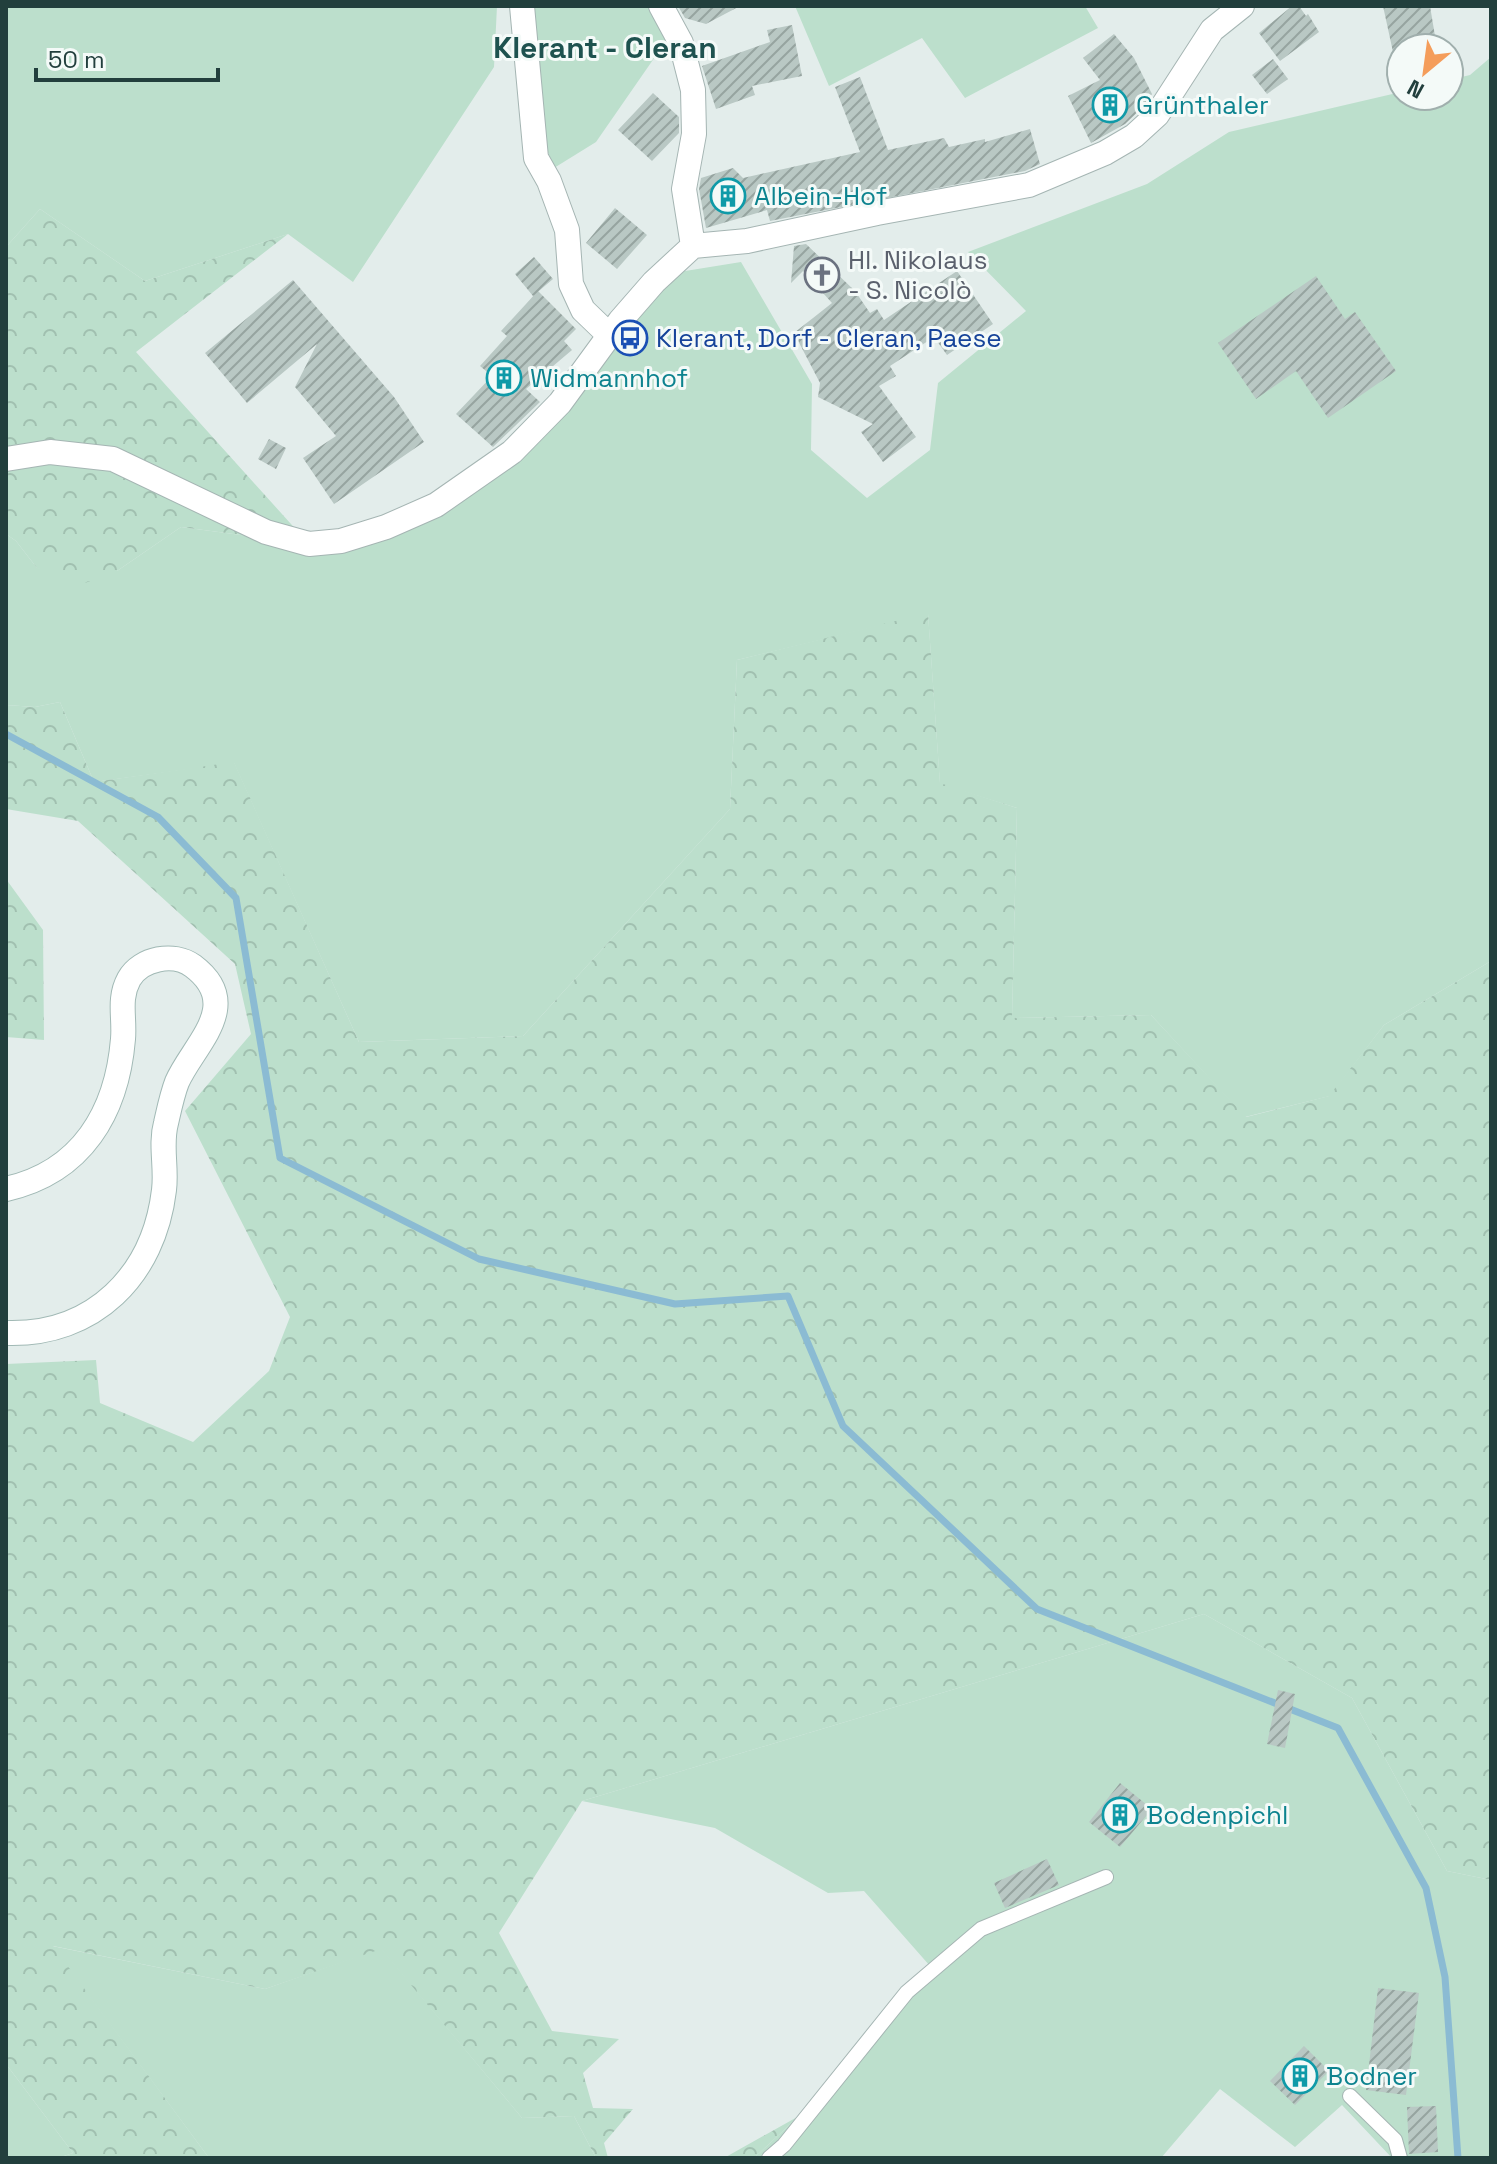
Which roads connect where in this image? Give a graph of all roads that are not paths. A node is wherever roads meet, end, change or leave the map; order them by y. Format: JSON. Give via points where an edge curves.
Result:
{"nodes":[{"id":1,"x":522,"y":6,"type":"edge"},
{"id":2,"x":661,"y":6,"type":"edge"},
{"id":3,"x":1242,"y":6,"type":"edge"},
{"id":4,"x":693,"y":246,"type":"junction"},
{"id":5,"x":609,"y":335,"type":"junction"},
{"id":6,"x":6,"y":459,"type":"edge"},
{"id":7,"x":6,"y":1189,"type":"edge"},
{"id":8,"x":6,"y":1333,"type":"edge"},
{"id":9,"x":1106,"y":1877,"type":"dead end"},
{"id":10,"x":1350,"y":2096,"type":"dead end"},
{"id":11,"x":769,"y":2158,"type":"edge"},
{"id":12,"x":1400,"y":2158,"type":"edge"}],
"edges":[{"from":1,"to":5,"type":"street","via":[[536,158],[567,230],[571,284],[583,310]]},
{"from":2,"to":4,"type":"street","via":[[681,43],[693,90],[694,134],[684,189]]},
{"from":3,"to":4,"type":"street","via":[[1212,30],[1157,115],[1105,153],[1029,185],[747,241]]},
{"from":4,"to":5,"type":"street"},
{"from":5,"to":6,"type":"street","via":[[560,403],[512,452],[436,505],[341,541],[309,544],[266,532],[113,459],[50,452]]},
{"from":7,"to":8,"type":"street","via":[[59,1166],[86,1144],[107,1110],[118,1077],[124,1035],[121,1002],[129,979],[141,966],[159,959],[176,958],[191,965],[206,979],[215,1016],[177,1082],[164,1129],[164,1189],[157,1227],[144,1260],[95,1310],[56,1328]]},
{"from":9,"to":11,"type":"lane","via":[[981,1929],[907,1992]]},
{"from":10,"to":12,"type":"lane","via":[[1395,2140]]}]}
